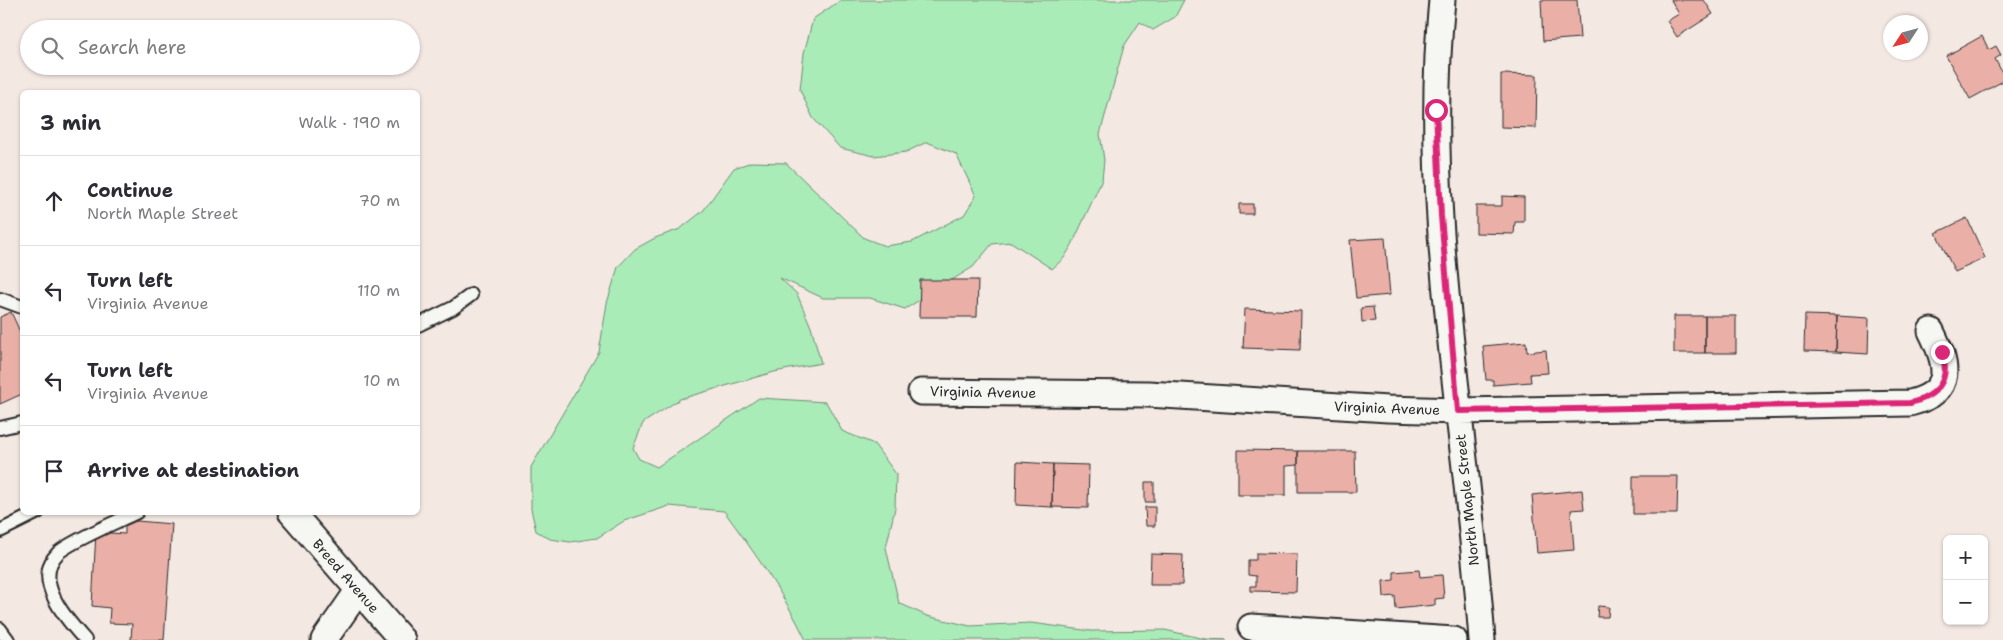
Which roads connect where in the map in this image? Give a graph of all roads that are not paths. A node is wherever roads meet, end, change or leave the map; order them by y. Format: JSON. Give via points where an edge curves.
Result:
{"nodes":[{"id":1,"x":1442,"y":0,"type":"edge"},
{"id":2,"x":472,"y":295,"type":"dead end"},
{"id":3,"x":0,"y":299,"type":"edge"},
{"id":4,"x":20,"y":306,"type":"edge"},
{"id":5,"x":420,"y":324,"type":"edge"},
{"id":6,"x":1931,"y":331,"type":"dead end"},
{"id":7,"x":921,"y":392,"type":"dead end"},
{"id":8,"x":1458,"y":411,"type":"junction"},
{"id":9,"x":20,"y":423,"type":"edge"},
{"id":10,"x":0,"y":428,"type":"edge"},
{"id":11,"x":32,"y":515,"type":"edge"},
{"id":12,"x":131,"y":515,"type":"edge"},
{"id":13,"x":294,"y":515,"type":"edge"},
{"id":14,"x":0,"y":531,"type":"edge"},
{"id":15,"x":358,"y":591,"type":"junction"},
{"id":16,"x":1251,"y":626,"type":"dead end"},
{"id":17,"x":0,"y":629,"type":"edge"},
{"id":18,"x":8,"y":640,"type":"edge"},
{"id":19,"x":85,"y":640,"type":"edge"},
{"id":20,"x":324,"y":640,"type":"edge"},
{"id":21,"x":402,"y":640,"type":"edge"},
{"id":22,"x":1454,"y":640,"type":"edge"},
{"id":23,"x":1482,"y":640,"type":"edge"}],
"edges":[{"from":1,"to":8,"type":"street","name":"North Maple Street","via":[[1436,79],[1437,141]]},
{"from":2,"to":5,"type":"lane"},
{"from":3,"to":4,"type":"lane"},
{"from":6,"to":8,"type":"street","name":"Virginia Avenue","via":[[1944,360],[1944,378],[1934,393],[1910,403]]},
{"from":7,"to":8,"type":"street","name":"Virginia Avenue","via":[[1148,394]]},
{"from":8,"to":23,"type":"street","name":"North Maple Street"},
{"from":9,"to":10,"type":"lane"},
{"from":11,"to":14,"type":"lane"},
{"from":12,"to":19,"type":"lane","via":[[62,550],[51,564],[52,595]]},
{"from":13,"to":15,"type":"street","name":"Breed Avenue"},
{"from":15,"to":20,"type":"street"},
{"from":15,"to":21,"type":"street","name":"Breed Avenue"},
{"from":16,"to":22,"type":"street"},
{"from":17,"to":18,"type":"lane"}]}
